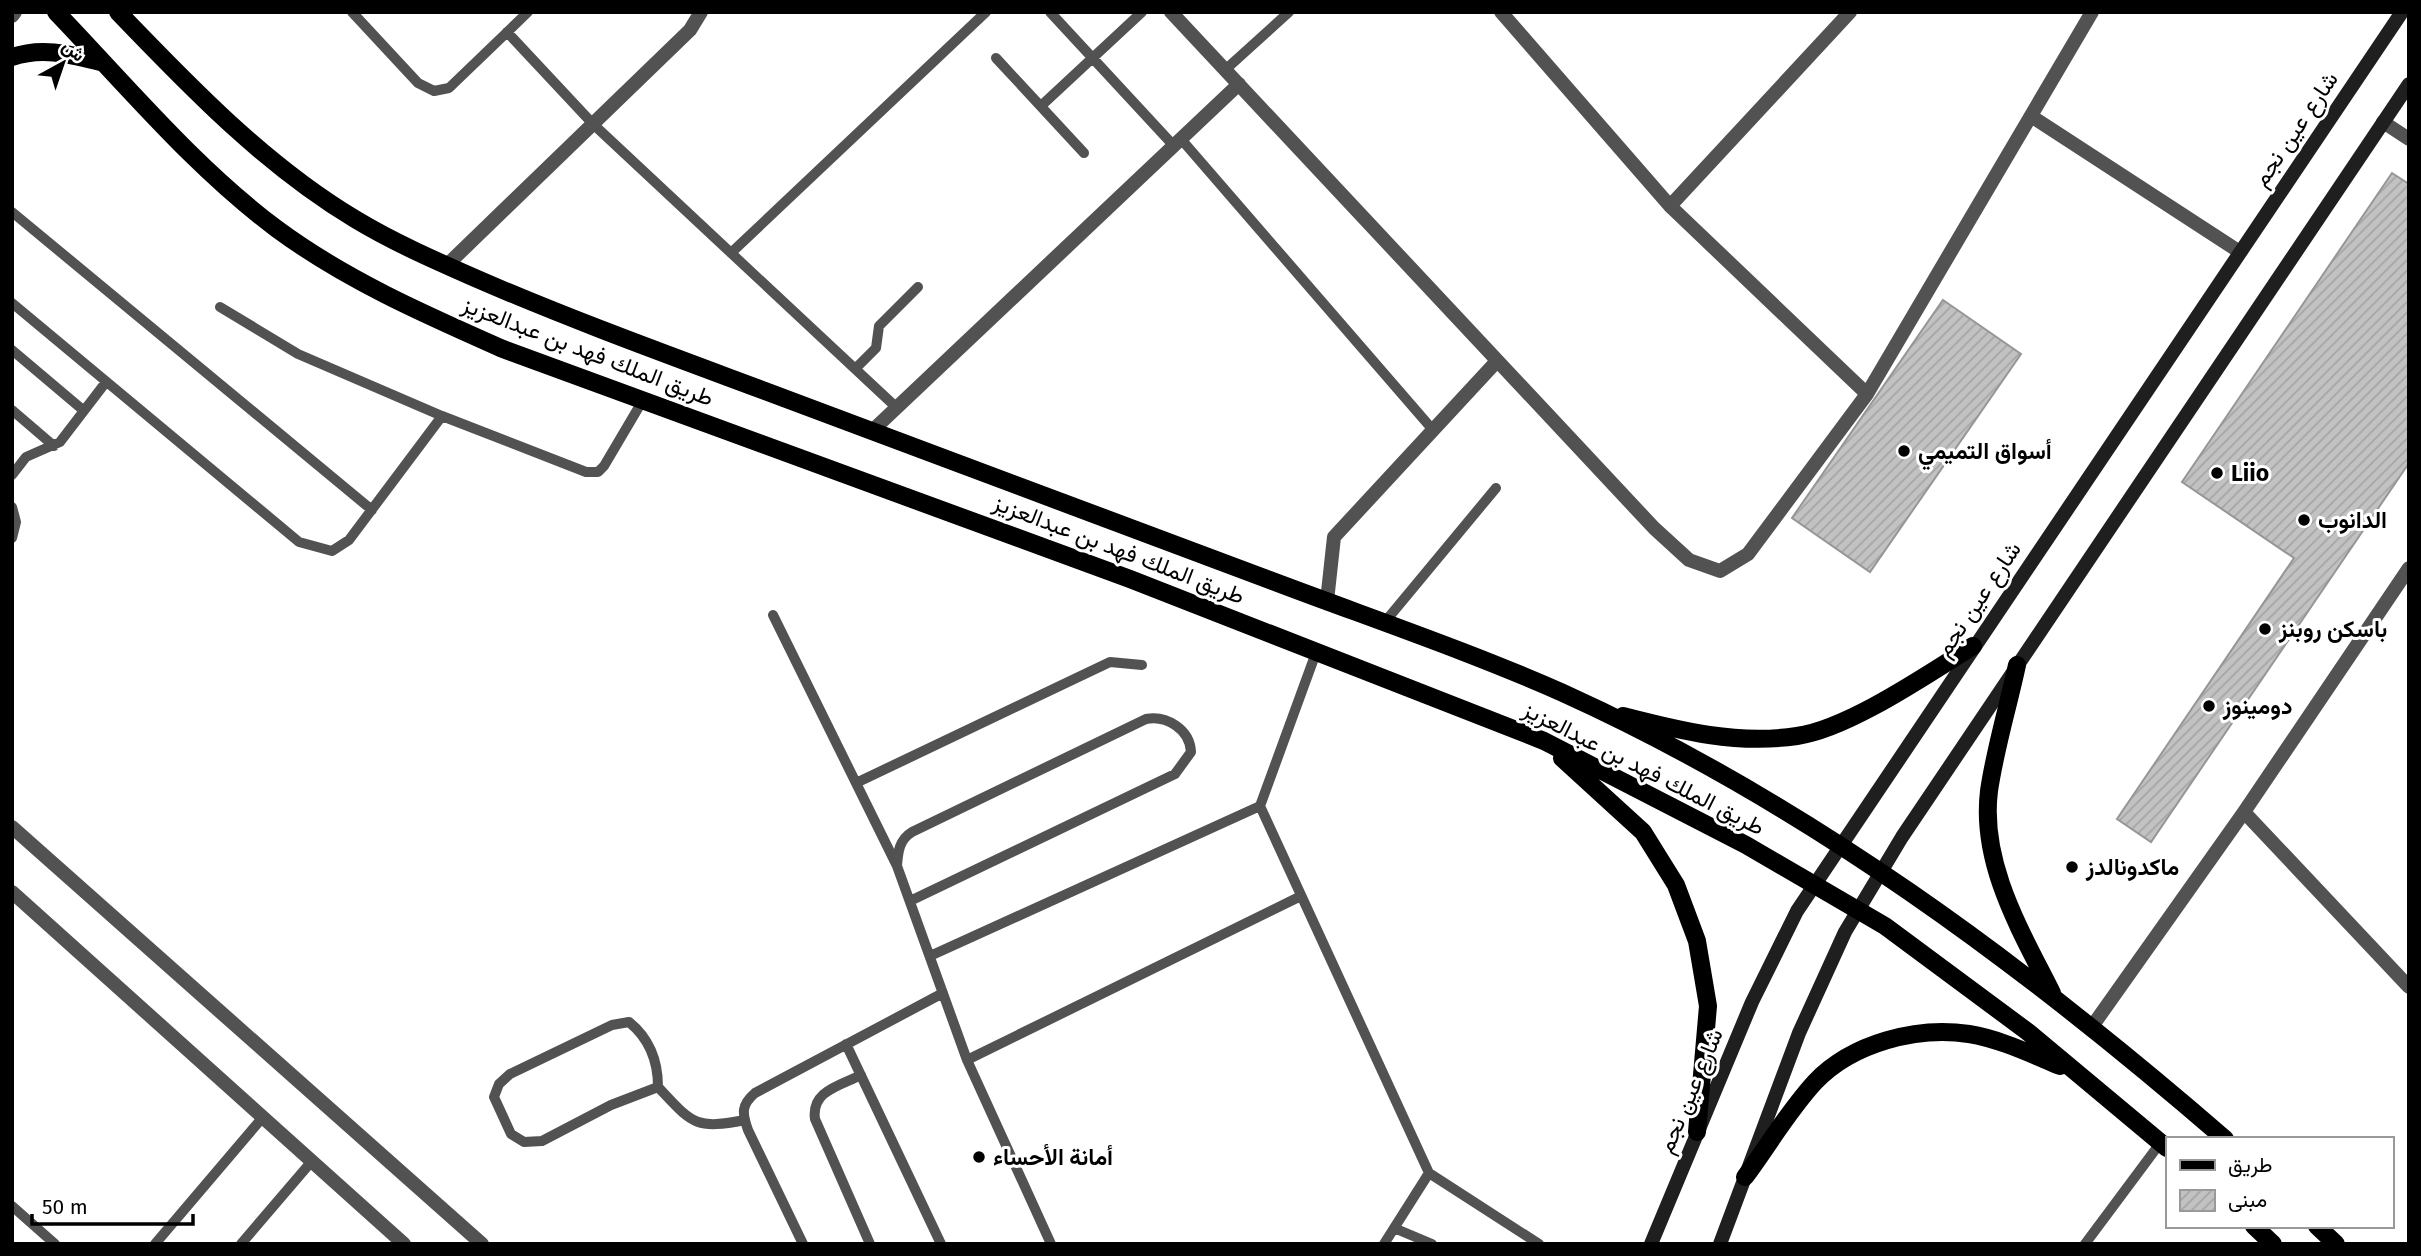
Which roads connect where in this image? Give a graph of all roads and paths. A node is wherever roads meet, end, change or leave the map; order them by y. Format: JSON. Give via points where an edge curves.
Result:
{"nodes":[{"id":1,"x":56,"y":12,"type":"edge"},
{"id":2,"x":352,"y":12,"type":"edge"},
{"id":3,"x":528,"y":12,"type":"edge"},
{"id":4,"x":701,"y":12,"type":"edge"},
{"id":5,"x":986,"y":12,"type":"edge"},
{"id":6,"x":1051,"y":12,"type":"edge"},
{"id":7,"x":1143,"y":12,"type":"edge"},
{"id":8,"x":1171,"y":12,"type":"edge"},
{"id":9,"x":1289,"y":12,"type":"edge"},
{"id":10,"x":1501,"y":12,"type":"edge"},
{"id":11,"x":2092,"y":12,"type":"edge"},
{"id":12,"x":2402,"y":12,"type":"edge"},
{"id":13,"x":1843,"y":15,"type":"edge"},
{"id":14,"x":124,"y":16,"type":"edge"},
{"id":15,"x":507,"y":32,"type":"junction"},
{"id":16,"x":12,"y":57,"type":"edge"},
{"id":17,"x":996,"y":58,"type":"dead end"},
{"id":18,"x":1093,"y":59,"type":"junction"},
{"id":19,"x":106,"y":64,"type":"junction"},
{"id":20,"x":1225,"y":69,"type":"junction"},
{"id":21,"x":2409,"y":84,"type":"edge"},
{"id":22,"x":1239,"y":85,"type":"junction"},
{"id":23,"x":1042,"y":105,"type":"junction"},
{"id":24,"x":2031,"y":116,"type":"junction"},
{"id":25,"x":2383,"y":122,"type":"junction"},
{"id":26,"x":593,"y":124,"type":"junction"},
{"id":27,"x":2409,"y":139,"type":"edge"},
{"id":28,"x":1177,"y":142,"type":"junction"},
{"id":29,"x":1084,"y":153,"type":"dead end"},
{"id":30,"x":1670,"y":206,"type":"junction"},
{"id":31,"x":12,"y":212,"type":"edge"},
{"id":32,"x":2240,"y":252,"type":"junction"},
{"id":33,"x":732,"y":253,"type":"junction"},
{"id":34,"x":447,"y":265,"type":"junction"},
{"id":35,"x":918,"y":287,"type":"dead end"},
{"id":36,"x":12,"y":303,"type":"edge"},
{"id":37,"x":220,"y":307,"type":"dead end"},
{"id":38,"x":12,"y":351,"type":"edge"},
{"id":39,"x":1497,"y":361,"type":"junction"},
{"id":40,"x":855,"y":369,"type":"junction"},
{"id":41,"x":106,"y":382,"type":"junction"},
{"id":42,"x":1867,"y":394,"type":"junction"},
{"id":43,"x":643,"y":400,"type":"junction"},
{"id":44,"x":897,"y":408,"type":"junction"},
{"id":45,"x":83,"y":410,"type":"junction"},
{"id":46,"x":12,"y":411,"type":"edge"},
{"id":47,"x":442,"y":416,"type":"junction"},
{"id":48,"x":873,"y":430,"type":"junction"},
{"id":49,"x":1433,"y":430,"type":"junction"},
{"id":50,"x":54,"y":446,"type":"junction"},
{"id":51,"x":13,"y":472,"type":"edge"},
{"id":52,"x":1496,"y":488,"type":"dead end"},
{"id":53,"x":12,"y":507,"type":"edge"},
{"id":54,"x":372,"y":510,"type":"junction"},
{"id":55,"x":12,"y":538,"type":"edge"},
{"id":56,"x":2409,"y":568,"type":"edge"},
{"id":57,"x":1327,"y":601,"type":"junction"},
{"id":58,"x":773,"y":615,"type":"dead end"},
{"id":59,"x":1384,"y":623,"type":"junction"},
{"id":60,"x":1973,"y":646,"type":"junction"},
{"id":61,"x":1317,"y":650,"type":"junction"},
{"id":62,"x":1142,"y":665,"type":"dead end"},
{"id":63,"x":2017,"y":666,"type":"junction"},
{"id":64,"x":1595,"y":709,"type":"junction"},
{"id":65,"x":1544,"y":741,"type":"junction"},
{"id":66,"x":856,"y":783,"type":"junction"},
{"id":67,"x":1260,"y":806,"type":"junction"},
{"id":68,"x":2245,"y":812,"type":"junction"},
{"id":69,"x":12,"y":827,"type":"edge"},
{"id":70,"x":1839,"y":846,"type":"junction"},
{"id":71,"x":897,"y":866,"type":"junction"},
{"id":72,"x":1880,"y":873,"type":"junction"},
{"id":73,"x":1814,"y":884,"type":"junction"},
{"id":74,"x":12,"y":892,"type":"edge"},
{"id":75,"x":1301,"y":896,"type":"junction"},
{"id":76,"x":910,"y":901,"type":"junction"},
{"id":77,"x":1858,"y":910,"type":"junction"},
{"id":78,"x":930,"y":956,"type":"junction"},
{"id":79,"x":2409,"y":987,"type":"edge"},
{"id":80,"x":943,"y":993,"type":"junction"},
{"id":81,"x":2054,"y":996,"type":"junction"},
{"id":82,"x":2091,"y":1028,"type":"junction"},
{"id":83,"x":846,"y":1044,"type":"junction"},
{"id":84,"x":967,"y":1060,"type":"junction"},
{"id":85,"x":2075,"y":1072,"type":"junction"},
{"id":86,"x":861,"y":1075,"type":"junction"},
{"id":87,"x":658,"y":1087,"type":"junction"},
{"id":88,"x":263,"y":1117,"type":"junction"},
{"id":89,"x":744,"y":1120,"type":"junction"},
{"id":90,"x":1697,"y":1132,"type":"junction"},
{"id":91,"x":2223,"y":1137,"type":"edge"},
{"id":92,"x":2164,"y":1145,"type":"edge"},
{"id":93,"x":312,"y":1161,"type":"junction"},
{"id":94,"x":1429,"y":1173,"type":"junction"},
{"id":95,"x":1745,"y":1177,"type":"junction"},
{"id":96,"x":12,"y":1206,"type":"edge"},
{"id":97,"x":1394,"y":1228,"type":"junction"},
{"id":98,"x":2256,"y":1228,"type":"edge"},
{"id":99,"x":2320,"y":1228,"type":"edge"},
{"id":100,"x":55,"y":1244,"type":"edge"},
{"id":101,"x":155,"y":1244,"type":"edge"},
{"id":102,"x":241,"y":1244,"type":"edge"},
{"id":103,"x":404,"y":1244,"type":"edge"},
{"id":104,"x":482,"y":1244,"type":"edge"},
{"id":105,"x":803,"y":1244,"type":"edge"},
{"id":106,"x":870,"y":1244,"type":"edge"},
{"id":107,"x":941,"y":1244,"type":"edge"},
{"id":108,"x":1051,"y":1244,"type":"edge"},
{"id":109,"x":1384,"y":1244,"type":"edge"},
{"id":110,"x":1432,"y":1244,"type":"edge"},
{"id":111,"x":1539,"y":1244,"type":"edge"},
{"id":112,"x":1651,"y":1244,"type":"edge"},
{"id":113,"x":1720,"y":1244,"type":"edge"},
{"id":114,"x":2085,"y":1244,"type":"edge"},
{"id":115,"x":2273,"y":1244,"type":"edge"},
{"id":116,"x":2336,"y":1244,"type":"edge"}],
"edges":[{"from":1,"to":19,"type":"main road","name":"طريق الملك فهد بن عبدالعزيز"},
{"from":2,"to":15,"type":"lane","via":[[418,83],[435,91],[449,88]]},
{"from":3,"to":15,"type":"lane"},
{"from":4,"to":26,"type":"street","via":[[690,30]]},
{"from":5,"to":33,"type":"lane"},
{"from":6,"to":18,"type":"lane"},
{"from":7,"to":18,"type":"lane"},
{"from":8,"to":20,"type":"street"},
{"from":9,"to":20,"type":"lane"},
{"from":10,"to":30,"type":"street"},
{"from":11,"to":24,"type":"street"},
{"from":12,"to":32,"type":"main road","name":"شارع عين نجم"},
{"from":13,"to":30,"type":"street"},
{"from":14,"to":34,"type":"main road","name":"طريق الملك فهد بن عبدالعزيز","via":[[249,140],[306,187],[358,222]]},
{"from":15,"to":26,"type":"lane"},
{"from":16,"to":19,"type":"main road","via":[[57,51]]},
{"from":17,"to":23,"type":"lane"},
{"from":18,"to":23,"type":"lane"},
{"from":18,"to":28,"type":"lane"},
{"from":19,"to":43,"type":"main road","name":"طريق الملك فهد بن عبدالعزيز","via":[[218,179],[278,229],[336,266],[406,306],[503,349]]},
{"from":20,"to":22,"type":"street"},
{"from":21,"to":25,"type":"main road"},
{"from":22,"to":28,"type":"street"},
{"from":22,"to":39,"type":"street"},
{"from":23,"to":29,"type":"lane"},
{"from":24,"to":32,"type":"street"},
{"from":24,"to":42,"type":"street"},
{"from":25,"to":27,"type":"street"},
{"from":25,"to":63,"type":"main road"},
{"from":26,"to":33,"type":"lane"},
{"from":26,"to":34,"type":"street"},
{"from":28,"to":44,"type":"street"},
{"from":28,"to":49,"type":"lane"},
{"from":30,"to":42,"type":"street"},
{"from":31,"to":54,"type":"lane"},
{"from":32,"to":60,"type":"main road","name":"شارع عين نجم"},
{"from":33,"to":40,"type":"lane"},
{"from":34,"to":48,"type":"main road","name":"طريق الملك فهد بن عبدالعزيز"},
{"from":35,"to":40,"type":"lane","via":[[879,326],[876,348]]},
{"from":36,"to":41,"type":"lane"},
{"from":37,"to":47,"type":"lane","via":[[298,354]]},
{"from":38,"to":45,"type":"lane"},
{"from":39,"to":42,"type":"street","via":[[1654,528],[1689,560],[1720,571],[1748,554]]},
{"from":39,"to":49,"type":"street"},
{"from":40,"to":44,"type":"lane"},
{"from":41,"to":45,"type":"lane"},
{"from":41,"to":54,"type":"lane","via":[[299,542],[332,551],[349,540]]},
{"from":43,"to":47,"type":"lane","via":[[598,472],[586,472]]},
{"from":43,"to":61,"type":"main road","name":"طريق الملك فهد بن عبدالعزيز"},
{"from":44,"to":48,"type":"street"},
{"from":45,"to":50,"type":"lane"},
{"from":46,"to":50,"type":"lane"},
{"from":47,"to":54,"type":"lane"},
{"from":48,"to":57,"type":"main road","name":"طريق الملك فهد بن عبدالعزيز"},
{"from":49,"to":57,"type":"street","via":[[1335,537]]},
{"from":50,"to":51,"type":"lane","via":[[31,454]]},
{"from":52,"to":59,"type":"lane"},
{"from":53,"to":55,"type":"lane","via":[[16,522]]},
{"from":56,"to":68,"type":"street"},
{"from":57,"to":59,"type":"main road","name":"طريق الملك فهد بن عبدالعزيز"},
{"from":58,"to":66,"type":"lane"},
{"from":59,"to":64,"type":"main road","name":"طريق الملك فهد بن عبدالعزيز"},
{"from":60,"to":64,"type":"main road","via":[[1895,694],[1800,736],[1746,739],[1697,735]]},
{"from":60,"to":70,"type":"main road","name":"شارع عين نجم"},
{"from":61,"to":65,"type":"main road","name":"طريق الملك فهد بن عبدالعزيز"},
{"from":61,"to":67,"type":"lane"},
{"from":62,"to":66,"type":"lane","via":[[1110,662]]},
{"from":63,"to":72,"type":"main road"},
{"from":63,"to":81,"type":"main road","via":[[1989,793],[1992,849],[2005,898]]},
{"from":64,"to":70,"type":"main road","name":"طريق الملك فهد بن عبدالعزيز","via":[[1771,802]]},
{"from":65,"to":73,"type":"main road","name":"طريق الملك فهد بن عبدالعزيز"},
{"from":65,"to":90,"type":"main road","via":[[1643,832],[1676,885],[1697,941],[1708,1006]]},
{"from":66,"to":71,"type":"lane"},
{"from":67,"to":75,"type":"lane"},
{"from":67,"to":78,"type":"lane"},
{"from":68,"to":79,"type":"street"},
{"from":68,"to":82,"type":"street"},
{"from":69,"to":104,"type":"street"},
{"from":70,"to":72,"type":"main road","name":"طريق الملك فهد بن عبدالعزيز"},
{"from":70,"to":73,"type":"main road","name":"شارع عين نجم"},
{"from":71,"to":76,"type":"lane"},
{"from":71,"to":76,"type":"lane","via":[[904,837],[912,832],[1146,719],[1159,717],[1171,722],[1191,746],[1189,757],[1175,774]]},
{"from":72,"to":77,"type":"main road"},
{"from":72,"to":81,"type":"main road","name":"طريق الملك فهد بن عبدالعزيز"},
{"from":73,"to":77,"type":"main road","name":"طريق الملك فهد بن عبدالعزيز"},
{"from":73,"to":90,"type":"main road","name":"شارع عين نجم","via":[[1752,1002]]},
{"from":74,"to":88,"type":"street"},
{"from":75,"to":84,"type":"lane"},
{"from":75,"to":94,"type":"lane"},
{"from":76,"to":78,"type":"lane"},
{"from":77,"to":85,"type":"main road","name":"طريق الملك فهد بن عبدالعزيز","via":[[2028,1032]]},
{"from":77,"to":95,"type":"main road","via":[[1799,1033]]},
{"from":78,"to":80,"type":"lane"},
{"from":80,"to":83,"type":"lane"},
{"from":80,"to":84,"type":"lane"},
{"from":81,"to":82,"type":"main road","name":"طريق الملك فهد بن عبدالعزيز"},
{"from":82,"to":91,"type":"main road","name":"طريق الملك فهد بن عبدالعزيز"},
{"from":83,"to":86,"type":"lane"},
{"from":83,"to":89,"type":"lane","via":[[755,1093],[746,1101]]},
{"from":84,"to":108,"type":"lane"},
{"from":85,"to":92,"type":"main road","name":"طريق الملك فهد بن عبدالعزيز"},
{"from":85,"to":95,"type":"main road","via":[[1969,1034],[1924,1033],[1883,1041],[1849,1057],[1816,1081]]},
{"from":86,"to":106,"type":"lane","via":[[820,1095],[813,1106]]},
{"from":86,"to":107,"type":"lane"},
{"from":87,"to":87,"type":"lane","via":[[658,1066],[642,1032],[629,1022],[612,1025],[510,1074],[494,1097],[511,1134],[524,1142],[542,1141],[611,1105]]},
{"from":87,"to":89,"type":"lane","via":[[686,1117],[711,1127]]},
{"from":88,"to":93,"type":"street"},
{"from":88,"to":101,"type":"lane"},
{"from":89,"to":105,"type":"lane"},
{"from":90,"to":112,"type":"main road","name":"شارع عين نجم"},
{"from":92,"to":114,"type":"lane"},
{"from":93,"to":102,"type":"lane"},
{"from":93,"to":103,"type":"street"},
{"from":94,"to":97,"type":"lane"},
{"from":94,"to":111,"type":"lane"},
{"from":95,"to":113,"type":"main road"},
{"from":96,"to":100,"type":"lane"},
{"from":97,"to":109,"type":"lane"},
{"from":97,"to":110,"type":"lane"},
{"from":98,"to":115,"type":"main road"},
{"from":99,"to":116,"type":"main road"}]}
